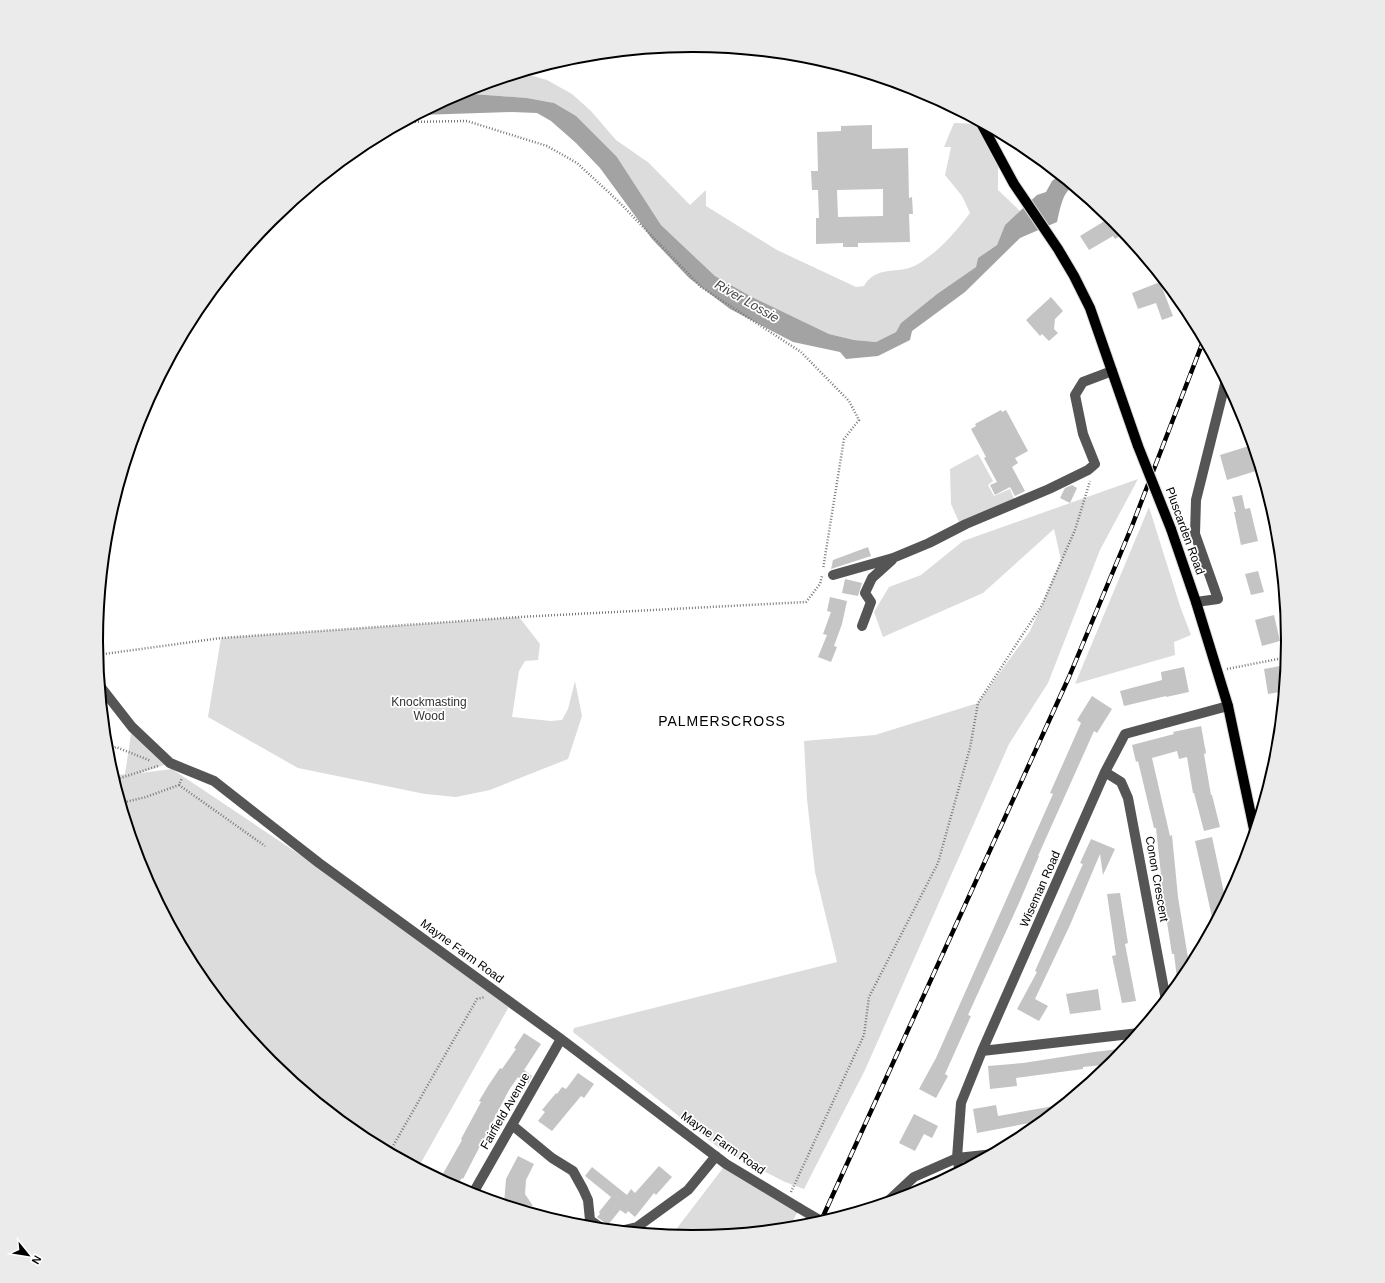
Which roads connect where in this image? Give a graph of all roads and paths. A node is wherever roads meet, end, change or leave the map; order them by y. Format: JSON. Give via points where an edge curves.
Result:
{"nodes":[{"id":1,"x":415,"y":122,"type":"edge"},
{"id":2,"x":985,"y":130,"type":"edge"},
{"id":3,"x":1112,"y":371,"type":"junction"},
{"id":4,"x":1224,"y":388,"type":"edge"},
{"id":5,"x":1095,"y":464,"type":"junction"},
{"id":6,"x":893,"y":558,"type":"junction"},
{"id":7,"x":833,"y":575,"type":"dead end"},
{"id":8,"x":1196,"y":602,"type":"junction"},
{"id":9,"x":862,"y":626,"type":"dead end"},
{"id":10,"x":103,"y":654,"type":"edge"},
{"id":11,"x":1282,"y":658,"type":"edge"},
{"id":12,"x":1218,"y":672,"type":"junction"},
{"id":13,"x":105,"y":693,"type":"edge"},
{"id":14,"x":1228,"y":706,"type":"junction"},
{"id":15,"x":113,"y":749,"type":"edge"},
{"id":16,"x":187,"y":770,"type":"junction"},
{"id":17,"x":1105,"y":772,"type":"junction"},
{"id":18,"x":119,"y":778,"type":"edge"},
{"id":19,"x":179,"y":785,"type":"junction"},
{"id":20,"x":125,"y":802,"type":"edge"},
{"id":21,"x":1252,"y":826,"type":"edge"},
{"id":22,"x":265,"y":846,"type":"dead end"},
{"id":23,"x":497,"y":993,"type":"junction"},
{"id":24,"x":1165,"y":994,"type":"edge"},
{"id":25,"x":1132,"y":1034,"type":"edge"},
{"id":26,"x":561,"y":1039,"type":"junction"},
{"id":27,"x":982,"y":1051,"type":"junction"},
{"id":28,"x":512,"y":1125,"type":"junction"},
{"id":29,"x":392,"y":1149,"type":"edge"},
{"id":30,"x":980,"y":1155,"type":"edge"},
{"id":31,"x":716,"y":1156,"type":"junction"},
{"id":32,"x":957,"y":1158,"type":"junction"},
{"id":33,"x":959,"y":1167,"type":"edge"},
{"id":34,"x":475,"y":1189,"type":"edge"},
{"id":35,"x":893,"y":1196,"type":"edge"},
{"id":36,"x":786,"y":1201,"type":"junction"},
{"id":37,"x":816,"y":1218,"type":"edge"},
{"id":38,"x":594,"y":1223,"type":"edge"},
{"id":39,"x":633,"y":1228,"type":"edge"}],
"edges":[{"from":1,"to":10,"type":"path","via":[[467,121],[547,146],[577,163],[617,200],[700,287],[801,352],[849,401],[859,420],[844,439],[820,584],[806,602],[519,617],[221,638]]},
{"from":2,"to":3,"type":"main road","name":"Pluscarden Road","via":[[1014,184],[1074,276],[1090,308]]},
{"from":3,"to":5,"type":"street","via":[[1083,382],[1075,395],[1083,434]]},
{"from":3,"to":8,"type":"main road","name":"Pluscarden Road","bridge":true},
{"from":4,"to":8,"type":"street","via":[[1196,500],[1195,520],[1195,534],[1218,599]]},
{"from":5,"to":6,"type":"street","via":[[1049,489]]},
{"from":5,"to":36,"type":"path","via":[[1074,530],[1042,605],[978,703],[970,748],[938,863],[870,997],[864,1035]]},
{"from":6,"to":7,"type":"street"},
{"from":6,"to":9,"type":"street","via":[[872,578],[865,593],[870,602]]},
{"from":8,"to":12,"type":"main road","name":"Pluscarden Road"},
{"from":11,"to":12,"type":"path"},
{"from":12,"to":14,"type":"main road","name":"Pluscarden Road"},
{"from":13,"to":16,"type":"street","name":"Mayne Farm Road","via":[[132,727],[170,762]]},
{"from":14,"to":17,"type":"street","name":"Wiseman Road","via":[[1125,734]]},
{"from":14,"to":21,"type":"main road","name":"Pluscarden Road"},
{"from":15,"to":18,"type":"path","via":[[116,747],[162,765]]},
{"from":16,"to":19,"type":"path"},
{"from":16,"to":23,"type":"street","name":"Mayne Farm Road","via":[[214,781],[319,863]]},
{"from":17,"to":24,"type":"street","name":"Conon Crescent","via":[[1121,782],[1128,798]]},
{"from":17,"to":27,"type":"street","name":"Wiseman Road"},
{"from":19,"to":20,"type":"path"},
{"from":19,"to":22,"type":"path"},
{"from":23,"to":26,"type":"street","name":"Mayne Farm Road"},
{"from":23,"to":29,"type":"path","via":[[477,999]]},
{"from":25,"to":27,"type":"street"},
{"from":26,"to":28,"type":"street","name":"Fairfield Avenue"},
{"from":26,"to":31,"type":"street","name":"Mayne Farm Road"},
{"from":27,"to":32,"type":"street","name":"Wiseman Road","via":[[961,1102]]},
{"from":28,"to":34,"type":"street","name":"Fairfield Avenue"},
{"from":28,"to":38,"type":"street","via":[[572,1171],[588,1200],[590,1220]]},
{"from":30,"to":32,"type":"street"},
{"from":31,"to":36,"type":"street","name":"Mayne Farm Road"},
{"from":31,"to":39,"type":"street","via":[[688,1190]]},
{"from":32,"to":33,"type":"street","name":"Wiseman Road"},
{"from":32,"to":35,"type":"street","via":[[914,1177]]},
{"from":36,"to":37,"type":"street","name":"Mayne Farm Road","bridge":true}]}
